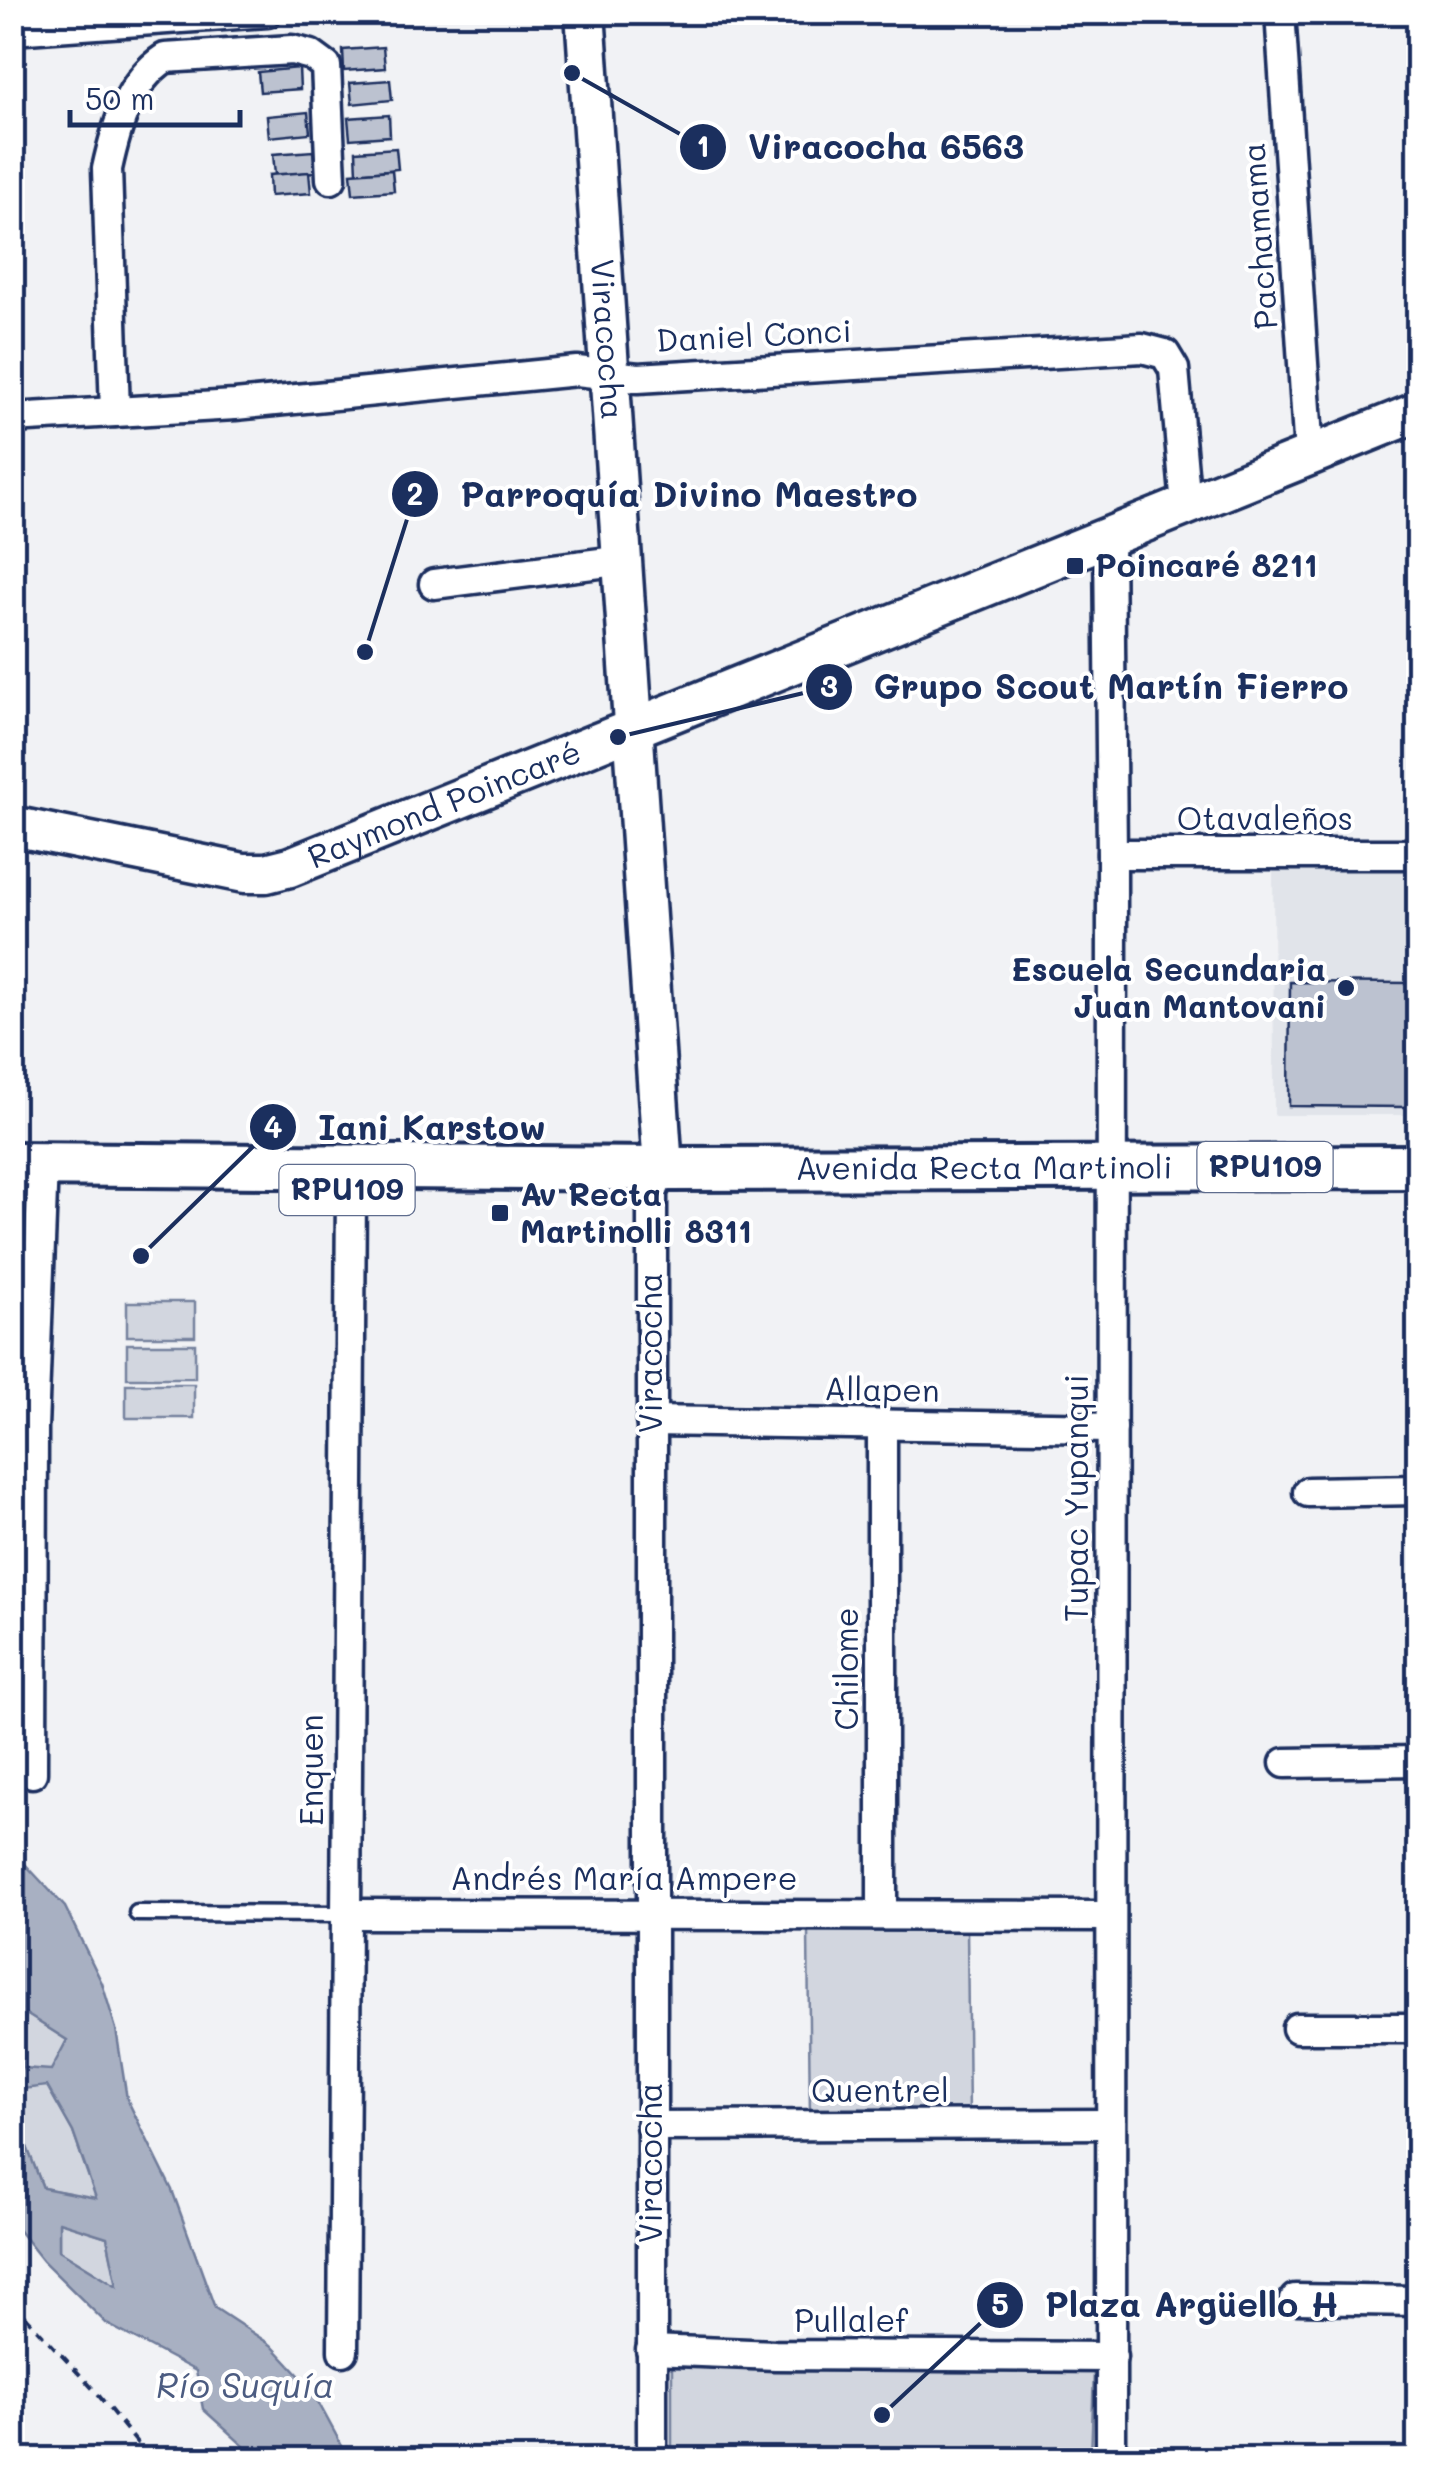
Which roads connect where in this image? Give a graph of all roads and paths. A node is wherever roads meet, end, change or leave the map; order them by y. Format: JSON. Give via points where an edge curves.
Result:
{"nodes":[{"id":1,"x":268,"y":12,"type":"edge"},
{"id":2,"x":585,"y":12,"type":"edge"},
{"id":3,"x":1280,"y":12,"type":"edge"},
{"id":4,"x":12,"y":30,"type":"edge"},
{"id":5,"x":331,"y":178,"type":"dead end"},
{"id":6,"x":611,"y":377,"type":"junction"},
{"id":7,"x":116,"y":412,"type":"junction"},
{"id":8,"x":1418,"y":412,"type":"edge"},
{"id":9,"x":12,"y":418,"type":"edge"},
{"id":10,"x":1309,"y":455,"type":"junction"},
{"id":11,"x":1186,"y":506,"type":"junction"},
{"id":12,"x":1109,"y":538,"type":"junction"},
{"id":13,"x":624,"y":560,"type":"junction"},
{"id":14,"x":434,"y":584,"type":"dead end"},
{"id":15,"x":634,"y":726,"type":"junction"},
{"id":16,"x":12,"y":826,"type":"edge"},
{"id":17,"x":1112,"y":854,"type":"junction"},
{"id":18,"x":1418,"y":854,"type":"edge"},
{"id":19,"x":1418,"y":1167,"type":"edge"},
{"id":20,"x":28,"y":1176,"type":"edge"},
{"id":21,"x":657,"y":1180,"type":"junction"},
{"id":22,"x":1112,"y":1180,"type":"junction"},
{"id":23,"x":351,"y":1190,"type":"junction"},
{"id":24,"x":1418,"y":1192,"type":"edge"},
{"id":25,"x":650,"y":1420,"type":"junction"},
{"id":26,"x":882,"y":1425,"type":"junction"},
{"id":27,"x":1112,"y":1428,"type":"junction"},
{"id":28,"x":1418,"y":1490,"type":"edge"},
{"id":29,"x":1308,"y":1492,"type":"dead end"},
{"id":30,"x":1418,"y":1761,"type":"edge"},
{"id":31,"x":1284,"y":1763,"type":"dead end"},
{"id":32,"x":32,"y":1773,"type":"dead end"},
{"id":33,"x":137,"y":1913,"type":"dead end"},
{"id":34,"x":346,"y":1914,"type":"junction"},
{"id":35,"x":882,"y":1914,"type":"junction"},
{"id":36,"x":652,"y":1915,"type":"junction"},
{"id":37,"x":1110,"y":1916,"type":"junction"},
{"id":38,"x":1297,"y":2028,"type":"dead end"},
{"id":39,"x":1418,"y":2028,"type":"edge"},
{"id":40,"x":1110,"y":2124,"type":"junction"},
{"id":41,"x":650,"y":2126,"type":"junction"},
{"id":42,"x":1296,"y":2299,"type":"dead end"},
{"id":43,"x":1418,"y":2300,"type":"edge"},
{"id":44,"x":12,"y":2302,"type":"edge"},
{"id":45,"x":343,"y":2350,"type":"dead end"},
{"id":46,"x":650,"y":2350,"type":"junction"},
{"id":47,"x":1112,"y":2357,"type":"junction"},
{"id":48,"x":150,"y":2460,"type":"edge"},
{"id":49,"x":652,"y":2460,"type":"edge"},
{"id":50,"x":1111,"y":2460,"type":"edge"}],
"edges":[{"from":1,"to":4,"type":"street"},
{"from":2,"to":6,"type":"street","name":"Viracocha"},
{"from":3,"to":10,"type":"street","name":"Pachamama"},
{"from":5,"to":7,"type":"street","via":[[326,66],[311,55],[292,50],[165,58],[153,66],[122,114],[107,169]]},
{"from":6,"to":7,"type":"street","name":"Daniel Conci","via":[[577,371]]},
{"from":6,"to":11,"type":"street","name":"Daniel Conci","via":[[1157,350],[1174,369]]},
{"from":6,"to":13,"type":"street","name":"Viracocha"},
{"from":7,"to":9,"type":"street","name":"Daniel Conci"},
{"from":8,"to":10,"type":"street","name":"Raymond Poincaré"},
{"from":10,"to":11,"type":"street","name":"Raymond Poincaré"},
{"from":11,"to":12,"type":"street","name":"Raymond Poincaré"},
{"from":12,"to":15,"type":"street","name":"Raymond Poincaré"},
{"from":12,"to":17,"type":"street","name":"Tupac Yupanqui"},
{"from":13,"to":14,"type":"street"},
{"from":13,"to":15,"type":"street","name":"Viracocha"},
{"from":15,"to":16,"type":"street","name":"Raymond Poincaré","via":[[266,874]]},
{"from":15,"to":21,"type":"street","name":"Viracocha"},
{"from":17,"to":18,"type":"street","name":"Otavaleños"},
{"from":17,"to":22,"type":"street","name":"Tupac Yupanqui"},
{"from":19,"to":22,"type":"main road","name":"Avenida Recta Martinoli","number":"RPU109"},
{"from":20,"to":21,"type":"main road","name":"Avenida Recta Martinoli","number":"RPU109"},
{"from":20,"to":23,"type":"main road","name":"Avenida Recta Martinoli","number":"RPU109"},
{"from":20,"to":32,"type":"street"},
{"from":21,"to":22,"type":"main road","name":"Avenida Recta Martinoli","number":"RPU109"},
{"from":21,"to":23,"type":"main road","name":"Avenida Recta Martinoli","number":"RPU109"},
{"from":21,"to":25,"type":"street","name":"Viracocha"},
{"from":22,"to":24,"type":"main road","name":"Avenida Recta Martinoli","number":"RPU109"},
{"from":22,"to":27,"type":"street","name":"Tupac Yupanqui"},
{"from":23,"to":34,"type":"street","name":"Enquen"},
{"from":25,"to":26,"type":"street","name":"Allapen"},
{"from":25,"to":36,"type":"street","name":"Viracocha"},
{"from":26,"to":27,"type":"street","name":"Allapen"},
{"from":26,"to":35,"type":"street","name":"Chilome"},
{"from":27,"to":37,"type":"street","name":"Tupac Yupanqui"},
{"from":28,"to":29,"type":"street"},
{"from":30,"to":31,"type":"street"},
{"from":33,"to":34,"type":"lane","name":"Andrés María Ampere"},
{"from":34,"to":36,"type":"street","name":"Andrés María Ampere"},
{"from":34,"to":45,"type":"street","name":"Enquen"},
{"from":35,"to":36,"type":"street","name":"Andrés María Ampere"},
{"from":35,"to":37,"type":"street","name":"Andrés María Ampere"},
{"from":36,"to":41,"type":"street","name":"Viracocha"},
{"from":37,"to":40,"type":"street","name":"Tupac Yupanqui"},
{"from":38,"to":39,"type":"street"},
{"from":40,"to":41,"type":"street","name":"Quentrel"},
{"from":40,"to":47,"type":"street","name":"Tupac Yupanqui"},
{"from":41,"to":46,"type":"street","name":"Viracocha"},
{"from":42,"to":43,"type":"street"},
{"from":44,"to":48,"type":"path"},
{"from":46,"to":47,"type":"street","name":"Pullalef"},
{"from":46,"to":49,"type":"street","name":"Viracocha"},
{"from":47,"to":50,"type":"street","name":"Tupac Yupanqui"}]}
